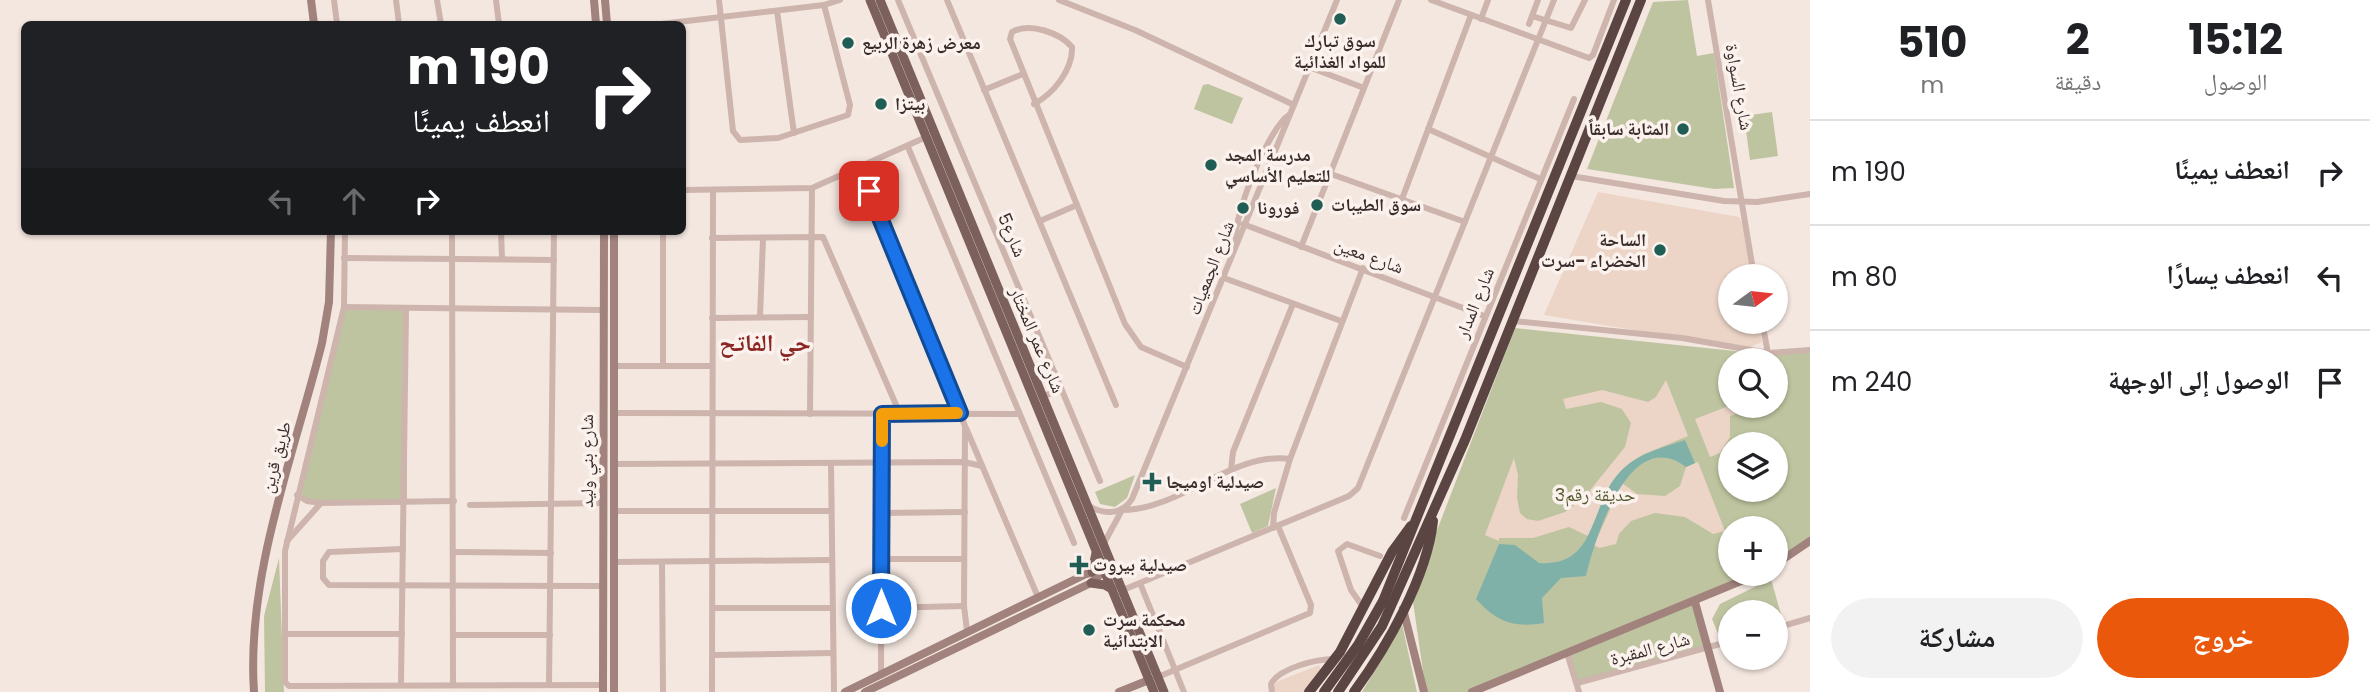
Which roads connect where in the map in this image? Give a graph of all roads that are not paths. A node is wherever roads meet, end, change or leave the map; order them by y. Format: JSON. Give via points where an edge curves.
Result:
{"nodes":[{"id":1,"x":311,"y":0,"type":"edge"},
{"id":2,"x":334,"y":0,"type":"edge"},
{"id":3,"x":396,"y":0,"type":"edge"},
{"id":4,"x":436,"y":0,"type":"edge"},
{"id":5,"x":496,"y":0,"type":"edge"},
{"id":6,"x":594,"y":0,"type":"edge"},
{"id":7,"x":605,"y":0,"type":"edge"},
{"id":8,"x":719,"y":0,"type":"edge"},
{"id":9,"x":840,"y":0,"type":"edge"},
{"id":10,"x":870,"y":0,"type":"edge"},
{"id":11,"x":880,"y":0,"type":"edge"},
{"id":12,"x":898,"y":0,"type":"edge"},
{"id":13,"x":947,"y":0,"type":"edge"},
{"id":14,"x":1059,"y":0,"type":"edge"},
{"id":15,"x":1337,"y":0,"type":"edge"},
{"id":16,"x":1399,"y":0,"type":"edge"},
{"id":17,"x":1430,"y":0,"type":"edge"},
{"id":18,"x":1488,"y":0,"type":"edge"},
{"id":19,"x":1538,"y":0,"type":"edge"},
{"id":20,"x":1554,"y":0,"type":"edge"},
{"id":21,"x":1585,"y":0,"type":"edge"},
{"id":22,"x":1614,"y":0,"type":"edge"},
{"id":23,"x":1626,"y":0,"type":"edge"},
{"id":24,"x":1641,"y":0,"type":"edge"},
{"id":25,"x":1708,"y":0,"type":"edge"},
{"id":26,"x":824,"y":5,"type":"junction"},
{"id":27,"x":777,"y":11,"type":"junction"},
{"id":28,"x":1471,"y":15,"type":"junction"},
{"id":29,"x":721,"y":16,"type":"junction"},
{"id":30,"x":1532,"y":16,"type":"junction"},
{"id":31,"x":1481,"y":19,"type":"junction"},
{"id":32,"x":314,"y":21,"type":"edge"},
{"id":33,"x":337,"y":21,"type":"edge"},
{"id":34,"x":399,"y":21,"type":"edge"},
{"id":35,"x":440,"y":21,"type":"edge"},
{"id":36,"x":499,"y":21,"type":"edge"},
{"id":37,"x":596,"y":21,"type":"edge"},
{"id":38,"x":607,"y":21,"type":"edge"},
{"id":39,"x":1546,"y":21,"type":"junction"},
{"id":40,"x":686,"y":23,"type":"edge"},
{"id":41,"x":1530,"y":24,"type":"dead end"},
{"id":42,"x":1538,"y":40,"type":"junction"},
{"id":43,"x":1310,"y":67,"type":"junction"},
{"id":44,"x":1023,"y":74,"type":"junction"},
{"id":45,"x":1364,"y":88,"type":"junction"},
{"id":46,"x":984,"y":90,"type":"junction"},
{"id":47,"x":1574,"y":99,"type":"dead end"},
{"id":48,"x":1034,"y":104,"type":"junction"},
{"id":49,"x":1294,"y":106,"type":"junction"},
{"id":50,"x":1290,"y":114,"type":"junction"},
{"id":51,"x":1428,"y":129,"type":"junction"},
{"id":52,"x":794,"y":133,"type":"junction"},
{"id":53,"x":924,"y":138,"type":"junction"},
{"id":54,"x":908,"y":147,"type":"junction"},
{"id":55,"x":1492,"y":156,"type":"junction"},
{"id":56,"x":859,"y":167,"type":"junction"},
{"id":57,"x":1331,"y":174,"type":"junction"},
{"id":58,"x":1571,"y":176,"type":"junction"},
{"id":59,"x":1540,"y":179,"type":"junction"},
{"id":60,"x":812,"y":188,"type":"junction"},
{"id":61,"x":686,"y":190,"type":"edge"},
{"id":62,"x":713,"y":190,"type":"junction"},
{"id":63,"x":1810,"y":194,"type":"edge"},
{"id":64,"x":1402,"y":199,"type":"junction"},
{"id":65,"x":1742,"y":202,"type":"junction"},
{"id":66,"x":1077,"y":205,"type":"junction"},
{"id":67,"x":1040,"y":222,"type":"junction"},
{"id":68,"x":1465,"y":222,"type":"junction"},
{"id":69,"x":1243,"y":224,"type":"junction"},
{"id":70,"x":331,"y":235,"type":"edge"},
{"id":71,"x":345,"y":235,"type":"edge"},
{"id":72,"x":452,"y":235,"type":"edge"},
{"id":73,"x":501,"y":235,"type":"edge"},
{"id":74,"x":554,"y":235,"type":"edge"},
{"id":75,"x":604,"y":235,"type":"edge"},
{"id":76,"x":614,"y":235,"type":"edge"},
{"id":77,"x":663,"y":235,"type":"edge"},
{"id":78,"x":712,"y":238,"type":"junction"},
{"id":79,"x":812,"y":238,"type":"junction"},
{"id":80,"x":763,"y":239,"type":"junction"},
{"id":81,"x":1237,"y":242,"type":"junction"},
{"id":82,"x":1301,"y":247,"type":"junction"},
{"id":83,"x":344,"y":258,"type":"junction"},
{"id":84,"x":502,"y":259,"type":"junction"},
{"id":85,"x":453,"y":260,"type":"junction"},
{"id":86,"x":554,"y":260,"type":"junction"},
{"id":87,"x":1753,"y":264,"type":"edge"},
{"id":88,"x":1363,"y":268,"type":"junction"},
{"id":89,"x":1224,"y":278,"type":"junction"},
{"id":90,"x":1436,"y":296,"type":"junction"},
{"id":91,"x":1293,"y":304,"type":"junction"},
{"id":92,"x":344,"y":307,"type":"junction"},
{"id":93,"x":406,"y":309,"type":"junction"},
{"id":94,"x":453,"y":309,"type":"junction"},
{"id":95,"x":553,"y":310,"type":"junction"},
{"id":96,"x":602,"y":310,"type":"junction"},
{"id":97,"x":1484,"y":316,"type":"junction"},
{"id":98,"x":760,"y":317,"type":"junction"},
{"id":99,"x":811,"y":317,"type":"junction"},
{"id":100,"x":712,"y":318,"type":"junction"},
{"id":101,"x":1341,"y":321,"type":"junction"},
{"id":102,"x":1513,"y":321,"type":"junction"},
{"id":103,"x":1739,"y":348,"type":"edge"},
{"id":104,"x":1810,"y":351,"type":"edge"},
{"id":105,"x":1788,"y":352,"type":"edge"},
{"id":106,"x":614,"y":366,"type":"junction"},
{"id":107,"x":663,"y":366,"type":"junction"},
{"id":108,"x":712,"y":366,"type":"junction"},
{"id":109,"x":1187,"y":367,"type":"junction"},
{"id":110,"x":1061,"y":388,"type":"junction"},
{"id":111,"x":1043,"y":397,"type":"junction"},
{"id":112,"x":1116,"y":405,"type":"dead end"},
{"id":113,"x":614,"y":413,"type":"junction"},
{"id":114,"x":711,"y":413,"type":"junction"},
{"id":115,"x":960,"y":413,"type":"junction"},
{"id":116,"x":810,"y":414,"type":"junction"},
{"id":117,"x":882,"y":414,"type":"junction"},
{"id":118,"x":900,"y":414,"type":"junction"},
{"id":119,"x":1019,"y":414,"type":"junction"},
{"id":120,"x":965,"y":426,"type":"junction"},
{"id":121,"x":1290,"y":459,"type":"junction"},
{"id":122,"x":712,"y":462,"type":"junction"},
{"id":123,"x":882,"y":462,"type":"junction"},
{"id":124,"x":964,"y":462,"type":"junction"},
{"id":125,"x":614,"y":464,"type":"junction"},
{"id":126,"x":831,"y":464,"type":"junction"},
{"id":127,"x":982,"y":466,"type":"junction"},
{"id":128,"x":1231,"y":470,"type":"junction"},
{"id":129,"x":1100,"y":481,"type":"dead end"},
{"id":130,"x":297,"y":495,"type":"junction"},
{"id":131,"x":454,"y":501,"type":"junction"},
{"id":132,"x":404,"y":502,"type":"junction"},
{"id":133,"x":321,"y":503,"type":"junction"},
{"id":134,"x":603,"y":503,"type":"junction"},
{"id":135,"x":551,"y":504,"type":"junction"},
{"id":136,"x":470,"y":505,"type":"dead end"},
{"id":137,"x":1088,"y":505,"type":"junction"},
{"id":138,"x":1122,"y":510,"type":"junction"},
{"id":139,"x":1434,"y":510,"type":"junction"},
{"id":140,"x":614,"y":511,"type":"junction"},
{"id":141,"x":712,"y":511,"type":"junction"},
{"id":142,"x":831,"y":511,"type":"junction"},
{"id":143,"x":965,"y":512,"type":"junction"},
{"id":144,"x":881,"y":513,"type":"junction"},
{"id":145,"x":1404,"y":519,"type":"dead end"},
{"id":146,"x":1418,"y":519,"type":"junction"},
{"id":147,"x":1276,"y":527,"type":"junction"},
{"id":148,"x":1810,"y":541,"type":"edge"},
{"id":149,"x":286,"y":542,"type":"junction"},
{"id":150,"x":1074,"y":542,"type":"dead end"},
{"id":151,"x":1100,"y":546,"type":"junction"},
{"id":152,"x":403,"y":549,"type":"junction"},
{"id":153,"x":453,"y":552,"type":"junction"},
{"id":154,"x":551,"y":553,"type":"junction"},
{"id":155,"x":1380,"y":556,"type":"dead end"},
{"id":156,"x":1788,"y":556,"type":"edge"},
{"id":157,"x":881,"y":559,"type":"junction"},
{"id":158,"x":964,"y":559,"type":"junction"},
{"id":159,"x":713,"y":560,"type":"junction"},
{"id":160,"x":831,"y":560,"type":"junction"},
{"id":161,"x":614,"y":562,"type":"junction"},
{"id":162,"x":662,"y":562,"type":"junction"},
{"id":163,"x":1109,"y":568,"type":"junction"},
{"id":164,"x":1092,"y":572,"type":"junction"},
{"id":165,"x":1091,"y":583,"type":"junction"},
{"id":166,"x":1140,"y":583,"type":"junction"},
{"id":167,"x":402,"y":584,"type":"junction"},
{"id":168,"x":452,"y":585,"type":"junction"},
{"id":169,"x":550,"y":585,"type":"junction"},
{"id":170,"x":603,"y":586,"type":"junction"},
{"id":171,"x":1731,"y":586,"type":"edge"},
{"id":172,"x":1113,"y":590,"type":"junction"},
{"id":173,"x":1123,"y":590,"type":"junction"},
{"id":174,"x":1038,"y":597,"type":"junction"},
{"id":175,"x":1695,"y":602,"type":"junction"},
{"id":176,"x":964,"y":606,"type":"junction"},
{"id":177,"x":713,"y":608,"type":"junction"},
{"id":178,"x":831,"y":608,"type":"junction"},
{"id":179,"x":881,"y":608,"type":"junction"},
{"id":180,"x":1365,"y":608,"type":"junction"},
{"id":181,"x":1403,"y":610,"type":"junction"},
{"id":182,"x":1810,"y":618,"type":"edge"},
{"id":183,"x":1788,"y":624,"type":"edge"},
{"id":184,"x":967,"y":631,"type":"junction"},
{"id":185,"x":285,"y":634,"type":"junction"},
{"id":186,"x":402,"y":634,"type":"junction"},
{"id":187,"x":454,"y":635,"type":"junction"},
{"id":188,"x":550,"y":635,"type":"junction"},
{"id":189,"x":1718,"y":645,"type":"edge"},
{"id":190,"x":1708,"y":648,"type":"junction"},
{"id":191,"x":833,"y":653,"type":"junction"},
{"id":192,"x":930,"y":653,"type":"junction"},
{"id":193,"x":1567,"y":653,"type":"junction"},
{"id":194,"x":713,"y":655,"type":"junction"},
{"id":195,"x":1335,"y":659,"type":"junction"},
{"id":196,"x":1176,"y":670,"type":"junction"},
{"id":197,"x":881,"y":674,"type":"junction"},
{"id":198,"x":1154,"y":678,"type":"junction"},
{"id":199,"x":1577,"y":683,"type":"junction"},
{"id":200,"x":401,"y":684,"type":"junction"},
{"id":201,"x":453,"y":685,"type":"junction"},
{"id":202,"x":549,"y":685,"type":"junction"},
{"id":203,"x":603,"y":689,"type":"edge"},
{"id":204,"x":254,"y":692,"type":"edge"},
{"id":205,"x":614,"y":692,"type":"edge"},
{"id":206,"x":663,"y":692,"type":"edge"},
{"id":207,"x":712,"y":692,"type":"edge"},
{"id":208,"x":834,"y":692,"type":"edge"},
{"id":209,"x":845,"y":692,"type":"edge"},
{"id":210,"x":865,"y":692,"type":"edge"},
{"id":211,"x":1119,"y":692,"type":"edge"},
{"id":212,"x":1154,"y":692,"type":"edge"},
{"id":213,"x":1164,"y":692,"type":"edge"},
{"id":214,"x":1184,"y":692,"type":"edge"},
{"id":215,"x":1272,"y":692,"type":"edge"},
{"id":216,"x":1309,"y":692,"type":"edge"},
{"id":217,"x":1324,"y":692,"type":"edge"},
{"id":218,"x":1338,"y":692,"type":"edge"},
{"id":219,"x":1354,"y":692,"type":"edge"},
{"id":220,"x":1424,"y":692,"type":"edge"},
{"id":221,"x":1472,"y":692,"type":"edge"},
{"id":222,"x":1579,"y":692,"type":"edge"},
{"id":223,"x":1720,"y":692,"type":"edge"}],
"edges":[{"from":1,"to":32,"type":"street"},
{"from":2,"to":33,"type":"street"},
{"from":3,"to":34,"type":"street"},
{"from":4,"to":35,"type":"street"},
{"from":5,"to":36,"type":"street"},
{"from":6,"to":37,"type":"street"},
{"from":7,"to":38,"type":"street"},
{"from":8,"to":29,"type":"street"},
{"from":9,"to":26,"type":"street"},
{"from":10,"to":53,"type":"main road"},
{"from":11,"to":111,"type":"main road","name":"شارع عمر المختار"},
{"from":12,"to":110,"type":"street","name":"شارع5"},
{"from":13,"to":46,"type":"street"},
{"from":14,"to":49,"type":"street","via":[[1135,30]]},
{"from":15,"to":43,"type":"street","name":"شارع الجمعيات"},
{"from":16,"to":45,"type":"street"},
{"from":17,"to":28,"type":"street"},
{"from":18,"to":31,"type":"street"},
{"from":19,"to":30,"type":"street"},
{"from":20,"to":39,"type":"street"},
{"from":21,"to":39,"type":"street","via":[[1573,27]]},
{"from":22,"to":42,"type":"street","via":[[1591,58]]},
{"from":23,"to":146,"type":"highway"},
{"from":24,"to":58,"type":"highway"},
{"from":25,"to":65,"type":"street","name":"شارع السواوة"},
{"from":26,"to":27,"type":"street"},
{"from":26,"to":52,"type":"street","via":[[850,111],[845,117]]},
{"from":27,"to":29,"type":"street"},
{"from":27,"to":52,"type":"street"},
{"from":28,"to":31,"type":"street"},
{"from":28,"to":51,"type":"street"},
{"from":29,"to":40,"type":"street"},
{"from":29,"to":52,"type":"street","via":[[734,135],[740,140],[761,140]]},
{"from":30,"to":39,"type":"street"},
{"from":30,"to":41,"type":"street"},
{"from":31,"to":42,"type":"street"},
{"from":39,"to":42,"type":"street"},
{"from":42,"to":55,"type":"street"},
{"from":43,"to":45,"type":"street"},
{"from":43,"to":49,"type":"street","name":"شارع الجمعيات"},
{"from":44,"to":46,"type":"street"},
{"from":44,"to":48,"type":"street"},
{"from":44,"to":48,"type":"street","via":[[1010,39],[1012,32],[1035,29],[1072,47],[1054,91]]},
{"from":45,"to":57,"type":"street"},
{"from":46,"to":67,"type":"street"},
{"from":47,"to":59,"type":"street","name":"شارع المدار"},
{"from":48,"to":66,"type":"street"},
{"from":49,"to":50,"type":"street","name":"شارع الجمعيات"},
{"from":50,"to":69,"type":"street","name":"شارع الجمعيات"},
{"from":50,"to":81,"type":"street","via":[[1273,131],[1238,216]]},
{"from":51,"to":55,"type":"street"},
{"from":51,"to":64,"type":"street"},
{"from":53,"to":54,"type":"street"},
{"from":53,"to":151,"type":"main road"},
{"from":54,"to":56,"type":"street"},
{"from":54,"to":119,"type":"street"},
{"from":55,"to":59,"type":"street"},
{"from":55,"to":68,"type":"street"},
{"from":56,"to":60,"type":"street"},
{"from":56,"to":115,"type":"street"},
{"from":57,"to":64,"type":"street"},
{"from":57,"to":82,"type":"street"},
{"from":58,"to":65,"type":"street"},
{"from":58,"to":102,"type":"highway"},
{"from":59,"to":97,"type":"street","name":"شارع المدار"},
{"from":60,"to":62,"type":"street"},
{"from":60,"to":79,"type":"street"},
{"from":61,"to":62,"type":"street"},
{"from":62,"to":78,"type":"street"},
{"from":63,"to":65,"type":"street"},
{"from":64,"to":68,"type":"street"},
{"from":65,"to":87,"type":"street","name":"شارع السواوة"},
{"from":66,"to":67,"type":"street"},
{"from":66,"to":109,"type":"street","via":[[1136,343]]},
{"from":67,"to":112,"type":"street"},
{"from":68,"to":90,"type":"street"},
{"from":69,"to":81,"type":"street","name":"شارع الجمعيات"},
{"from":69,"to":82,"type":"street","name":"شارع معين"},
{"from":70,"to":204,"type":"street","name":"طريق قرين","via":[[329,302],[322,343],[259,585],[252,648]]},
{"from":71,"to":83,"type":"street"},
{"from":72,"to":85,"type":"street"},
{"from":73,"to":84,"type":"street"},
{"from":74,"to":86,"type":"street"},
{"from":75,"to":96,"type":"street","name":"شارع بني وليد"},
{"from":76,"to":106,"type":"street","name":"شارع بني وليد"},
{"from":77,"to":107,"type":"street"},
{"from":78,"to":80,"type":"street"},
{"from":78,"to":100,"type":"street"},
{"from":79,"to":80,"type":"street"},
{"from":79,"to":99,"type":"street"},
{"from":79,"to":118,"type":"street","via":[[823,237]]},
{"from":80,"to":98,"type":"street"},
{"from":81,"to":89,"type":"street","name":"شارع الجمعيات"},
{"from":82,"to":88,"type":"street","name":"شارع معين"},
{"from":83,"to":85,"type":"street"},
{"from":83,"to":92,"type":"street"},
{"from":84,"to":85,"type":"street"},
{"from":84,"to":86,"type":"street"},
{"from":85,"to":94,"type":"street"},
{"from":86,"to":95,"type":"street"},
{"from":88,"to":90,"type":"street","name":"شارع معين"},
{"from":88,"to":101,"type":"street"},
{"from":89,"to":91,"type":"street"},
{"from":89,"to":109,"type":"street","name":"شارع الجمعيات"},
{"from":90,"to":97,"type":"street","name":"شارع معين"},
{"from":90,"to":147,"type":"street","via":[[1358,488]]},
{"from":91,"to":101,"type":"street"},
{"from":91,"to":128,"type":"street","via":[[1233,452]]},
{"from":92,"to":93,"type":"street"},
{"from":92,"to":130,"type":"street"},
{"from":93,"to":94,"type":"street"},
{"from":93,"to":132,"type":"street"},
{"from":94,"to":95,"type":"street"},
{"from":94,"to":131,"type":"street"},
{"from":95,"to":96,"type":"street"},
{"from":95,"to":135,"type":"street"},
{"from":96,"to":134,"type":"street","name":"شارع بني وليد"},
{"from":97,"to":145,"type":"street","name":"شارع المدار"},
{"from":98,"to":99,"type":"street"},
{"from":98,"to":100,"type":"street"},
{"from":99,"to":116,"type":"street"},
{"from":100,"to":108,"type":"street"},
{"from":101,"to":121,"type":"street"},
{"from":102,"to":103,"type":"street"},
{"from":102,"to":139,"type":"highway"},
{"from":104,"to":105,"type":"street"},
{"from":106,"to":107,"type":"street"},
{"from":106,"to":113,"type":"street","name":"شارع بني وليد"},
{"from":107,"to":108,"type":"street"},
{"from":108,"to":114,"type":"street"},
{"from":109,"to":138,"type":"street","name":"شارع الجمعيات","via":[[1132,499]]},
{"from":110,"to":111,"type":"street"},
{"from":110,"to":129,"type":"street","name":"شارع5"},
{"from":111,"to":137,"type":"main road","name":"شارع عمر المختار"},
{"from":113,"to":114,"type":"street"},
{"from":113,"to":125,"type":"street","name":"شارع بني وليد"},
{"from":114,"to":116,"type":"street"},
{"from":114,"to":122,"type":"street"},
{"from":115,"to":118,"type":"street"},
{"from":115,"to":119,"type":"street"},
{"from":115,"to":120,"type":"street"},
{"from":116,"to":117,"type":"street"},
{"from":117,"to":118,"type":"street"},
{"from":117,"to":123,"type":"street"},
{"from":119,"to":150,"type":"street"},
{"from":120,"to":124,"type":"street"},
{"from":120,"to":127,"type":"street"},
{"from":121,"to":128,"type":"street"},
{"from":121,"to":147,"type":"street","via":[[1274,513]]},
{"from":122,"to":125,"type":"street"},
{"from":122,"to":126,"type":"street"},
{"from":122,"to":141,"type":"street"},
{"from":123,"to":124,"type":"street"},
{"from":123,"to":126,"type":"street"},
{"from":123,"to":144,"type":"street"},
{"from":124,"to":127,"type":"street"},
{"from":124,"to":143,"type":"street"},
{"from":125,"to":140,"type":"street","name":"شارع بني وليد"},
{"from":126,"to":142,"type":"street"},
{"from":127,"to":174,"type":"street"},
{"from":128,"to":138,"type":"street","via":[[1157,505]]},
{"from":130,"to":133,"type":"street"},
{"from":130,"to":149,"type":"street"},
{"from":131,"to":132,"type":"street"},
{"from":131,"to":153,"type":"street"},
{"from":132,"to":133,"type":"street"},
{"from":132,"to":152,"type":"street"},
{"from":133,"to":149,"type":"street"},
{"from":134,"to":135,"type":"street"},
{"from":134,"to":170,"type":"street","name":"شارع بني وليد"},
{"from":135,"to":136,"type":"street"},
{"from":135,"to":154,"type":"street"},
{"from":137,"to":138,"type":"street","via":[[1104,512]]},
{"from":137,"to":151,"type":"main road","name":"شارع عمر المختار"},
{"from":138,"to":151,"type":"street","name":"شارع الجمعيات"},
{"from":139,"to":181,"type":"highway","via":[[1424,557]]},
{"from":139,"to":218,"type":"highway","via":[[1381,626]]},
{"from":140,"to":141,"type":"street"},
{"from":140,"to":161,"type":"street","name":"شارع بني وليد"},
{"from":141,"to":142,"type":"street"},
{"from":141,"to":159,"type":"street"},
{"from":142,"to":160,"type":"street"},
{"from":143,"to":144,"type":"street"},
{"from":143,"to":158,"type":"street"},
{"from":144,"to":157,"type":"street"},
{"from":146,"to":180,"type":"highway","via":[[1396,545]]},
{"from":146,"to":217,"type":"highway","via":[[1371,623]]},
{"from":147,"to":166,"type":"street"},
{"from":147,"to":196,"type":"street","via":[[1311,605],[1310,613]]},
{"from":148,"to":156,"type":"street"},
{"from":149,"to":185,"type":"street"},
{"from":151,"to":163,"type":"main road"},
{"from":151,"to":164,"type":"main road"},
{"from":152,"to":167,"type":"street"},
{"from":152,"to":167,"type":"street","via":[[329,552],[323,561],[323,579],[329,585]]},
{"from":153,"to":154,"type":"street"},
{"from":153,"to":168,"type":"street"},
{"from":154,"to":169,"type":"street"},
{"from":155,"to":180,"type":"street","via":[[1347,544],[1338,551],[1352,590]]},
{"from":157,"to":158,"type":"street"},
{"from":157,"to":179,"type":"street"},
{"from":158,"to":176,"type":"street"},
{"from":159,"to":160,"type":"street"},
{"from":159,"to":162,"type":"street"},
{"from":159,"to":177,"type":"street"},
{"from":160,"to":178,"type":"street"},
{"from":161,"to":162,"type":"street"},
{"from":161,"to":205,"type":"street","name":"شارع بني وليد"},
{"from":162,"to":206,"type":"street"},
{"from":163,"to":164,"type":"street"},
{"from":163,"to":165,"type":"street"},
{"from":163,"to":172,"type":"main road"},
{"from":163,"to":173,"type":"main road"},
{"from":164,"to":174,"type":"street"},
{"from":165,"to":172,"type":"main road"},
{"from":165,"to":192,"type":"street"},
{"from":166,"to":173,"type":"street"},
{"from":166,"to":196,"type":"street"},
{"from":167,"to":168,"type":"street"},
{"from":167,"to":186,"type":"street"},
{"from":168,"to":169,"type":"street"},
{"from":168,"to":187,"type":"street"},
{"from":169,"to":170,"type":"street"},
{"from":169,"to":188,"type":"street"},
{"from":170,"to":203,"type":"street","name":"شارع بني وليد"},
{"from":171,"to":175,"type":"street"},
{"from":172,"to":198,"type":"main road"},
{"from":173,"to":198,"type":"main road"},
{"from":174,"to":184,"type":"street"},
{"from":175,"to":190,"type":"street"},
{"from":175,"to":193,"type":"street"},
{"from":176,"to":179,"type":"street"},
{"from":176,"to":184,"type":"street"},
{"from":177,"to":178,"type":"street"},
{"from":177,"to":194,"type":"street"},
{"from":178,"to":191,"type":"street"},
{"from":179,"to":197,"type":"street"},
{"from":180,"to":195,"type":"highway"},
{"from":181,"to":219,"type":"highway"},
{"from":181,"to":220,"type":"street"},
{"from":182,"to":183,"type":"street"},
{"from":184,"to":192,"type":"street"},
{"from":185,"to":186,"type":"street"},
{"from":185,"to":200,"type":"street","via":[[283,680],[287,685]]},
{"from":186,"to":200,"type":"street"},
{"from":187,"to":188,"type":"street"},
{"from":187,"to":201,"type":"street"},
{"from":188,"to":202,"type":"street"},
{"from":189,"to":190,"type":"street","name":"شارع المقبرة"},
{"from":190,"to":199,"type":"street","name":"شارع المقبرة"},
{"from":190,"to":223,"type":"street"},
{"from":191,"to":194,"type":"street"},
{"from":191,"to":208,"type":"street"},
{"from":192,"to":197,"type":"street"},
{"from":192,"to":210,"type":"street"},
{"from":193,"to":199,"type":"street"},
{"from":193,"to":221,"type":"street"},
{"from":194,"to":207,"type":"street"},
{"from":195,"to":215,"type":"street","via":[[1315,661],[1276,677]]},
{"from":195,"to":216,"type":"highway"},
{"from":196,"to":198,"type":"street"},
{"from":196,"to":214,"type":"street"},
{"from":197,"to":209,"type":"street"},
{"from":198,"to":211,"type":"street"},
{"from":198,"to":212,"type":"main road"},
{"from":198,"to":213,"type":"main road"},
{"from":199,"to":222,"type":"street"},
{"from":200,"to":201,"type":"street"},
{"from":201,"to":202,"type":"street"},
{"from":202,"to":203,"type":"street"}]}
